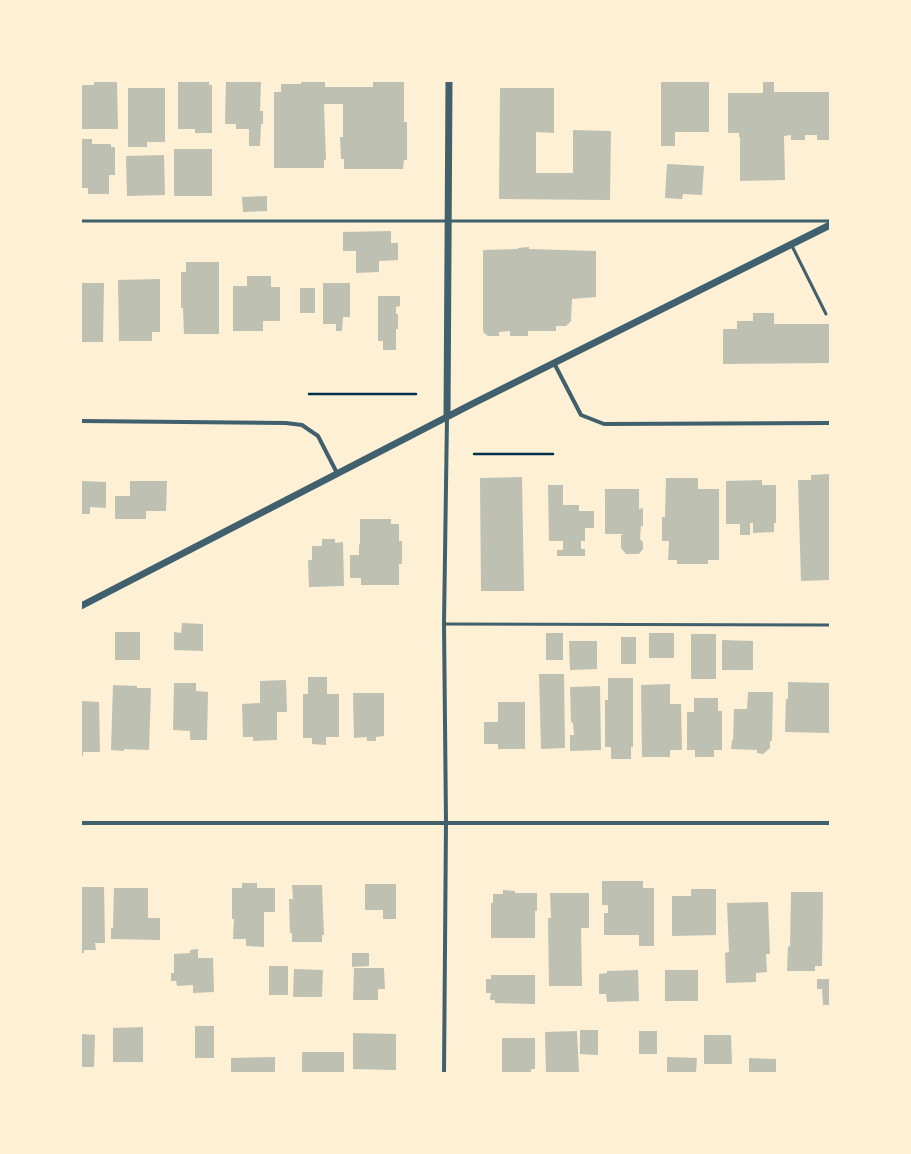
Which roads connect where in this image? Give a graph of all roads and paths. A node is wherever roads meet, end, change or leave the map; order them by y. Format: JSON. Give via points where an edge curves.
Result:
{"nodes":[{"id":1,"x":448,"y":81,"type":"edge"},
{"id":2,"x":448,"y":220,"type":"junction"},
{"id":3,"x":81,"y":221,"type":"edge"},
{"id":4,"x":830,"y":221,"type":"edge"},
{"id":5,"x":830,"y":225,"type":"edge"},
{"id":6,"x":791,"y":244,"type":"junction"},
{"id":7,"x":826,"y":314,"type":"dead end"},
{"id":8,"x":554,"y":363,"type":"junction"},
{"id":9,"x":308,"y":394,"type":"dead end"},
{"id":10,"x":416,"y":394,"type":"dead end"},
{"id":11,"x":447,"y":417,"type":"junction"},
{"id":12,"x":81,"y":421,"type":"edge"},
{"id":13,"x":830,"y":422,"type":"edge"},
{"id":14,"x":474,"y":454,"type":"dead end"},
{"id":15,"x":553,"y":454,"type":"dead end"},
{"id":16,"x":337,"y":473,"type":"junction"},
{"id":17,"x":81,"y":606,"type":"edge"},
{"id":18,"x":444,"y":624,"type":"junction"},
{"id":19,"x":830,"y":625,"type":"edge"},
{"id":20,"x":81,"y":822,"type":"edge"},
{"id":21,"x":446,"y":822,"type":"junction"},
{"id":22,"x":830,"y":823,"type":"edge"},
{"id":23,"x":444,"y":1073,"type":"edge"}],
"edges":[{"from":1,"to":2,"type":"street"},
{"from":2,"to":3,"type":"lane"},
{"from":2,"to":4,"type":"lane"},
{"from":2,"to":11,"type":"street"},
{"from":5,"to":6,"type":"street"},
{"from":6,"to":7,"type":"lane"},
{"from":6,"to":8,"type":"street"},
{"from":8,"to":11,"type":"street"},
{"from":8,"to":13,"type":"street","via":[[581,415],[604,424]]},
{"from":9,"to":10,"type":"path"},
{"from":11,"to":16,"type":"street"},
{"from":11,"to":18,"type":"street"},
{"from":12,"to":16,"type":"street","via":[[302,425],[318,436]]},
{"from":14,"to":15,"type":"path"},
{"from":16,"to":17,"type":"street"},
{"from":18,"to":19,"type":"lane"},
{"from":18,"to":21,"type":"street"},
{"from":20,"to":21,"type":"street"},
{"from":21,"to":22,"type":"street"},
{"from":21,"to":23,"type":"street"}]}
